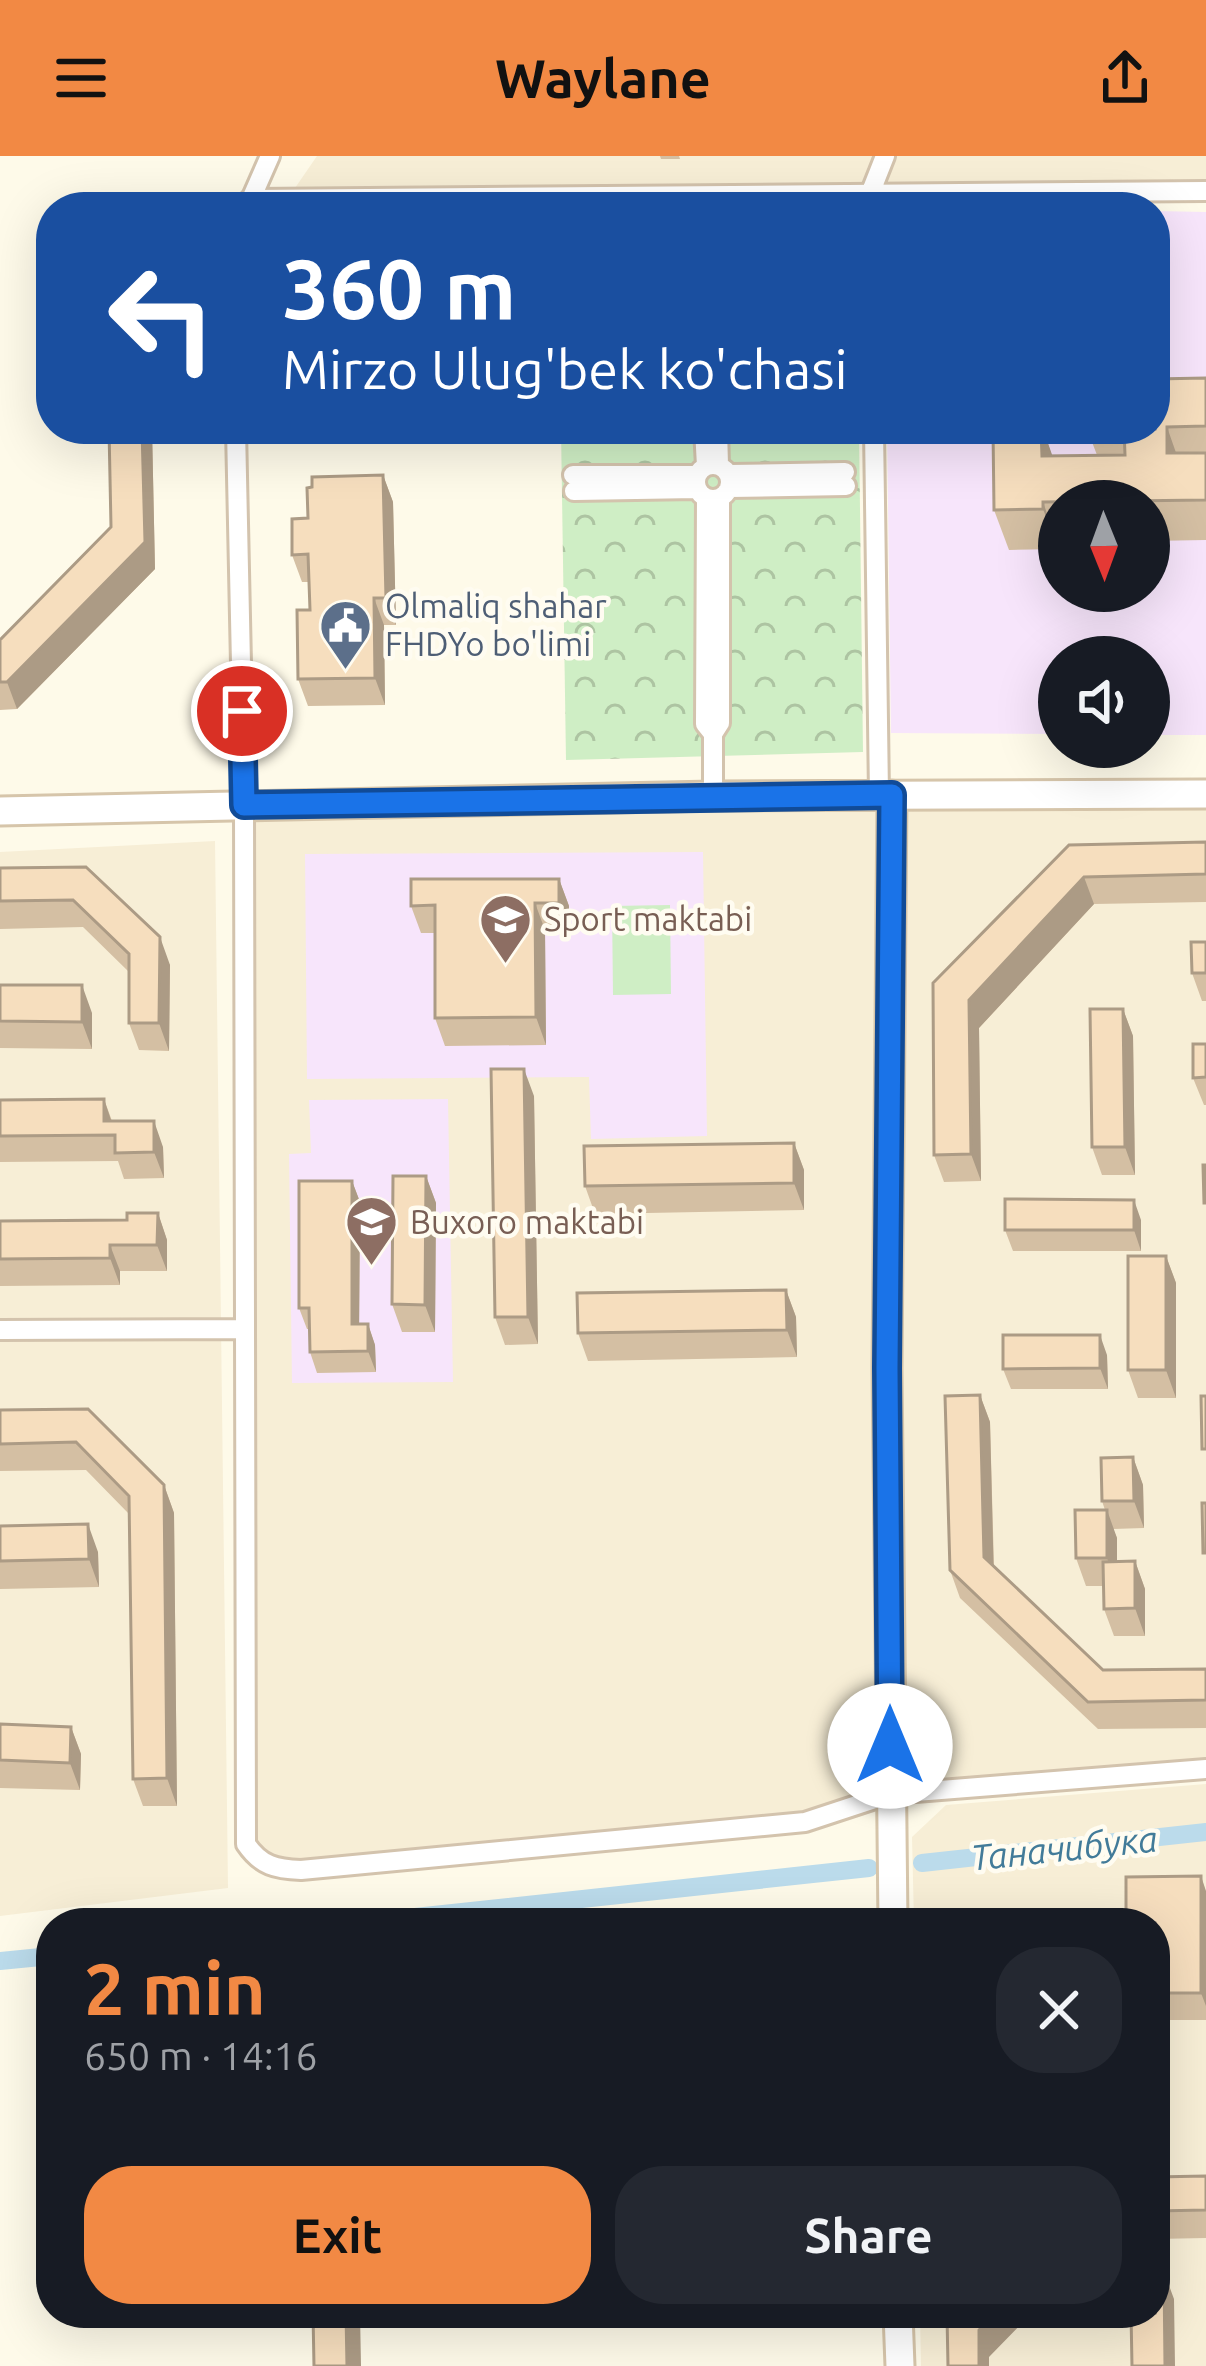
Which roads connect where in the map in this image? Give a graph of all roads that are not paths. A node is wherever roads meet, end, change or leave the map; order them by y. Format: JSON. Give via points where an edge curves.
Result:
{"nodes":[{"id":1,"x":270,"y":156,"type":"edge"},
{"id":2,"x":885,"y":156,"type":"edge"},
{"id":3,"x":1206,"y":191,"type":"edge"},
{"id":4,"x":254,"y":192,"type":"edge"},
{"id":5,"x":874,"y":192,"type":"edge"},
{"id":6,"x":1170,"y":192,"type":"edge"},
{"id":7,"x":236,"y":444,"type":"edge"},
{"id":8,"x":707,"y":444,"type":"edge"},
{"id":9,"x":717,"y":444,"type":"edge"},
{"id":10,"x":874,"y":444,"type":"edge"},
{"id":11,"x":846,"y":479,"type":"dead end"},
{"id":12,"x":713,"y":482,"type":"junction"},
{"id":13,"x":573,"y":483,"type":"dead end"},
{"id":14,"x":1206,"y":794,"type":"edge"},
{"id":15,"x":886,"y":795,"type":"junction"},
{"id":16,"x":713,"y":796,"type":"junction"},
{"id":17,"x":244,"y":805,"type":"junction"},
{"id":18,"x":0,"y":811,"type":"edge"},
{"id":19,"x":245,"y":1329,"type":"junction"},
{"id":20,"x":0,"y":1330,"type":"edge"},
{"id":21,"x":1206,"y":1769,"type":"edge"},
{"id":22,"x":890,"y":1794,"type":"junction"},
{"id":23,"x":892,"y":1908,"type":"edge"},
{"id":24,"x":899,"y":2328,"type":"edge"},
{"id":25,"x":900,"y":2366,"type":"edge"}],
"edges":[{"from":1,"to":4,"type":"street"},
{"from":2,"to":5,"type":"street"},
{"from":3,"to":6,"type":"street"},
{"from":7,"to":17,"type":"street"},
{"from":8,"to":12,"type":"street"},
{"from":9,"to":12,"type":"street"},
{"from":10,"to":15,"type":"street"},
{"from":11,"to":12,"type":"street"},
{"from":12,"to":13,"type":"street"},
{"from":12,"to":16,"type":"street","via":[[705,724],[713,734]]},
{"from":14,"to":15,"type":"main road"},
{"from":15,"to":16,"type":"main road"},
{"from":15,"to":22,"type":"main road"},
{"from":16,"to":17,"type":"main road"},
{"from":17,"to":18,"type":"main road"},
{"from":17,"to":19,"type":"street"},
{"from":19,"to":20,"type":"street"},
{"from":19,"to":22,"type":"street","via":[[247,1844],[255,1858],[301,1870],[806,1822]]},
{"from":21,"to":22,"type":"street"},
{"from":22,"to":23,"type":"main road"},
{"from":24,"to":25,"type":"main road"}]}
